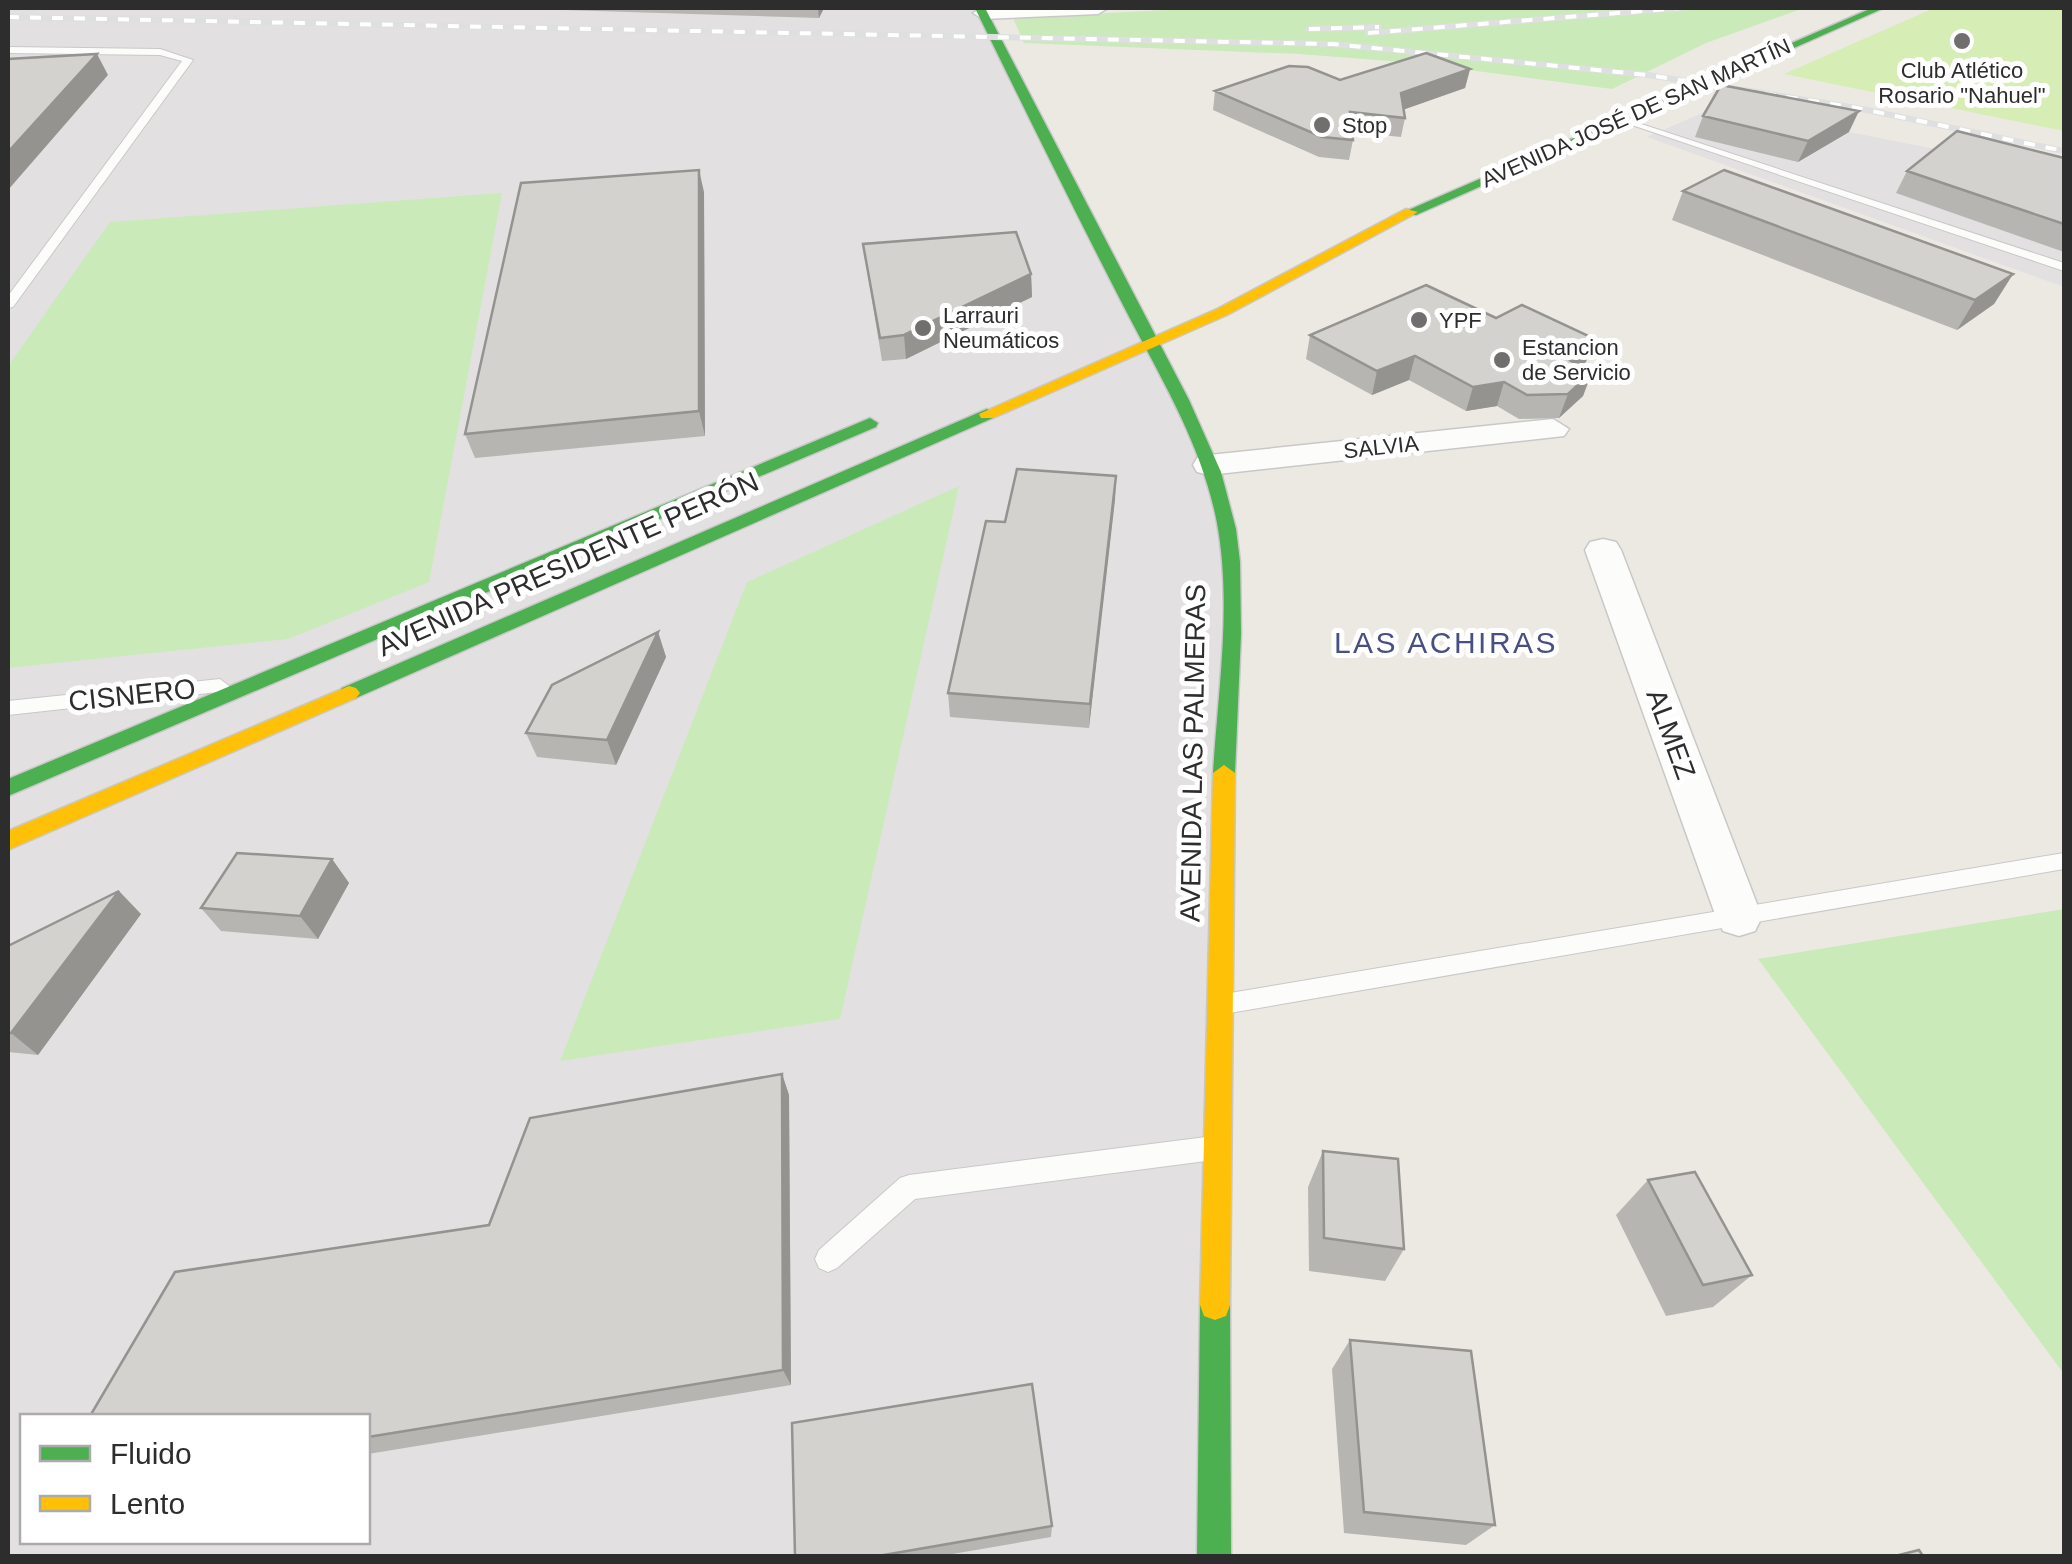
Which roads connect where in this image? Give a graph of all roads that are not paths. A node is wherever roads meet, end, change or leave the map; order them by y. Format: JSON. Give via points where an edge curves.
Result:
{"nodes":[{"id":1,"x":1098,"y":8,"type":"edge"},
{"id":2,"x":1878,"y":8,"type":"edge"},
{"id":3,"x":982,"y":10,"type":"edge"},
{"id":4,"x":8,"y":50,"type":"edge"},
{"id":5,"x":1621,"y":118,"type":"junction"},
{"id":6,"x":1394,"y":220,"type":"junction"},
{"id":7,"x":1272,"y":259,"type":"dead end"},
{"id":8,"x":2064,"y":267,"type":"edge"},
{"id":9,"x":1160,"y":300,"type":"dead end"},
{"id":10,"x":8,"y":304,"type":"edge"},
{"id":11,"x":1125,"y":316,"type":"junction"},
{"id":12,"x":1152,"y":341,"type":"junction"},
{"id":13,"x":897,"y":412,"type":"dead end"},
{"id":14,"x":1553,"y":430,"type":"dead end"},
{"id":15,"x":1209,"y":465,"type":"junction"},
{"id":16,"x":1603,"y":550,"type":"dead end"},
{"id":17,"x":256,"y":682,"type":"junction"},
{"id":18,"x":8,"y":708,"type":"edge"},
{"id":19,"x":8,"y":788,"type":"edge"},
{"id":20,"x":8,"y":841,"type":"edge"},
{"id":21,"x":2064,"y":861,"type":"edge"},
{"id":22,"x":1740,"y":917,"type":"junction"},
{"id":23,"x":1217,"y":1006,"type":"junction"},
{"id":24,"x":1217,"y":1148,"type":"junction"},
{"id":25,"x":828,"y":1260,"type":"dead end"},
{"id":26,"x":1214,"y":1556,"type":"edge"}],
"edges":[{"from":1,"to":3,"type":"street"},
{"from":2,"to":5,"type":"main road","name":"AVENIDA JOSÉ DE SAN MARTÍN"},
{"from":3,"to":11,"type":"main road","name":"AVENIDA LAS PALMERAS"},
{"from":4,"to":10,"type":"lane","via":[[160,52],[188,60]]},
{"from":5,"to":6,"type":"main road","name":"AVENIDA JOSÉ DE SAN MARTÍN"},
{"from":5,"to":8,"type":"lane"},
{"from":6,"to":7,"type":"main road","name":"AVENIDA JOSÉ DE SAN MARTÍN"},
{"from":6,"to":12,"type":"main road","name":"AVENIDA JOSÉ DE SAN MARTÍN","via":[[1282,284]]},
{"from":9,"to":11,"type":"main road"},
{"from":11,"to":12,"type":"main road","name":"AVENIDA LAS PALMERAS"},
{"from":12,"to":15,"type":"main road","name":"AVENIDA LAS PALMERAS"},
{"from":12,"to":20,"type":"main road","name":"AVENIDA PRESIDENTE PERÓN"},
{"from":13,"to":17,"type":"main road","name":"AVENIDA PRESIDENTE PERÓN"},
{"from":14,"to":15,"type":"street","name":"SALVIA"},
{"from":15,"to":23,"type":"main road","name":"AVENIDA LAS PALMERAS","via":[[1222,503],[1230,599]]},
{"from":16,"to":22,"type":"street","name":"ALMEZ"},
{"from":17,"to":18,"type":"lane","name":"CISNERO"},
{"from":17,"to":19,"type":"main road","name":"AVENIDA PRESIDENTE PERÓN"},
{"from":21,"to":22,"type":"lane"},
{"from":22,"to":23,"type":"lane"},
{"from":23,"to":24,"type":"main road","name":"AVENIDA LAS PALMERAS"},
{"from":24,"to":25,"type":"lane","via":[[909,1187]]},
{"from":24,"to":26,"type":"main road","name":"AVENIDA LAS PALMERAS"}]}
